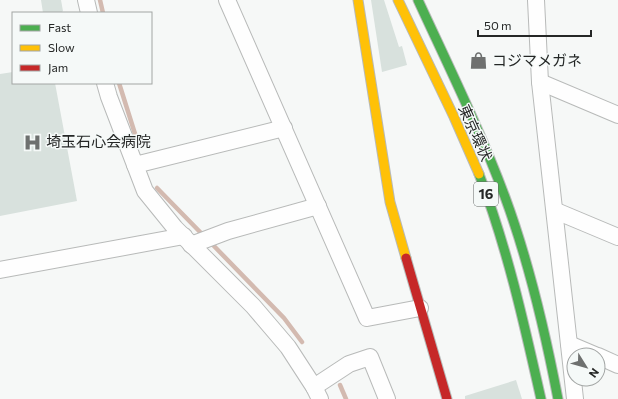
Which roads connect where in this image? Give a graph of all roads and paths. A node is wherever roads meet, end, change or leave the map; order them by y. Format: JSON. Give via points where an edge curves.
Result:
{"nodes":[{"id":1,"x":86,"y":0,"type":"edge"},
{"id":2,"x":228,"y":0,"type":"edge"},
{"id":3,"x":358,"y":0,"type":"edge"},
{"id":4,"x":398,"y":0,"type":"edge"},
{"id":5,"x":418,"y":0,"type":"edge"},
{"id":6,"x":536,"y":0,"type":"edge"},
{"id":7,"x":89,"y":12,"type":"edge"},
{"id":8,"x":540,"y":82,"type":"junction"},
{"id":9,"x":105,"y":84,"type":"edge"},
{"id":10,"x":618,"y":115,"type":"edge"},
{"id":11,"x":284,"y":128,"type":"junction"},
{"id":12,"x":135,"y":165,"type":"junction"},
{"id":13,"x":318,"y":206,"type":"junction"},
{"id":14,"x":556,"y":211,"type":"junction"},
{"id":15,"x":618,"y":238,"type":"edge"},
{"id":16,"x":187,"y":240,"type":"junction"},
{"id":17,"x":0,"y":270,"type":"edge"},
{"id":18,"x":420,"y":308,"type":"junction"},
{"id":19,"x":568,"y":344,"type":"junction"},
{"id":20,"x":575,"y":347,"type":"edge"},
{"id":21,"x":606,"y":360,"type":"edge"},
{"id":22,"x":618,"y":365,"type":"edge"},
{"id":23,"x":317,"y":393,"type":"edge"},
{"id":24,"x":387,"y":399,"type":"edge"},
{"id":25,"x":447,"y":399,"type":"edge"},
{"id":26,"x":541,"y":399,"type":"edge"},
{"id":27,"x":558,"y":399,"type":"edge"},
{"id":28,"x":575,"y":399,"type":"edge"}],
"edges":[{"from":1,"to":7,"type":"street"},
{"from":2,"to":11,"type":"street"},
{"from":3,"to":18,"type":"main road","via":[[390,202]]},
{"from":4,"to":26,"type":"main road","name":"東京環状","number":"16","via":[[472,157],[489,203],[520,308]]},
{"from":5,"to":27,"type":"main road","name":"東京環状","number":"16","via":[[505,198],[540,314]]},
{"from":6,"to":8,"type":"street"},
{"from":8,"to":10,"type":"street"},
{"from":8,"to":14,"type":"street"},
{"from":9,"to":12,"type":"street"},
{"from":11,"to":12,"type":"street"},
{"from":11,"to":13,"type":"street"},
{"from":12,"to":16,"type":"street","via":[[145,191]]},
{"from":13,"to":16,"type":"street"},
{"from":13,"to":18,"type":"street","via":[[368,318]]},
{"from":14,"to":15,"type":"street"},
{"from":14,"to":19,"type":"street"},
{"from":16,"to":17,"type":"street"},
{"from":16,"to":23,"type":"street","via":[[253,306],[288,347]]},
{"from":18,"to":25,"type":"main road"},
{"from":19,"to":20,"type":"street"},
{"from":19,"to":28,"type":"street"},
{"from":21,"to":22,"type":"street"},
{"from":23,"to":24,"type":"street","via":[[349,364],[370,357]]}]}
